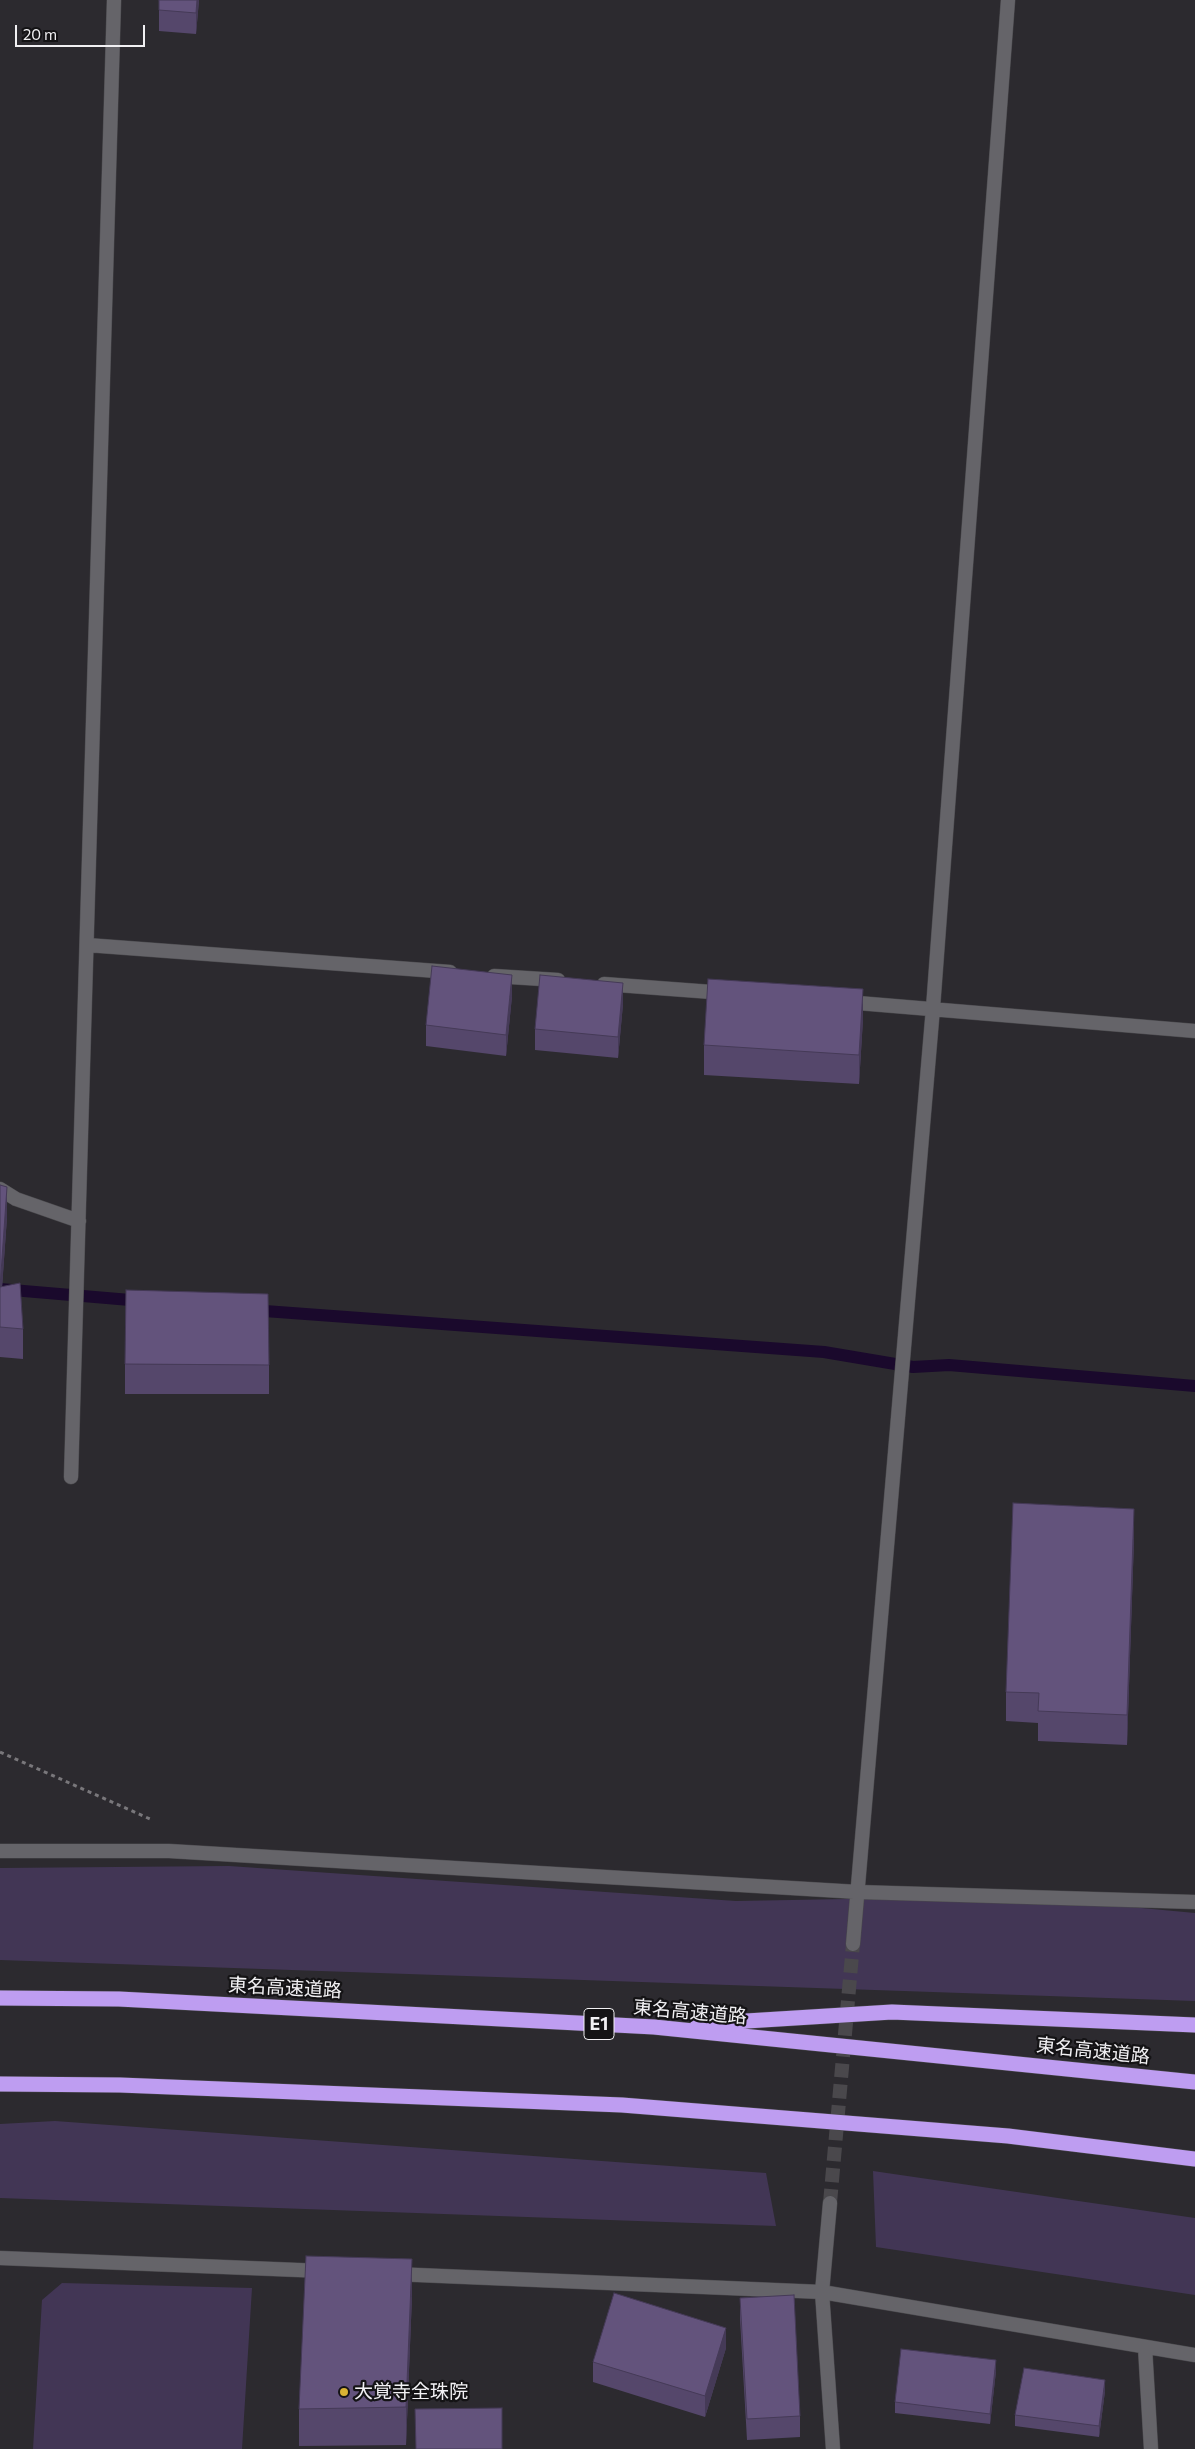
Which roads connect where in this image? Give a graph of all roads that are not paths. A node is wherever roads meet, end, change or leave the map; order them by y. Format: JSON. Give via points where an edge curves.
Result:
{"nodes":[{"id":1,"x":114,"y":0,"type":"edge"},
{"id":2,"x":1008,"y":0,"type":"edge"},
{"id":3,"x":87,"y":946,"type":"junction"},
{"id":4,"x":465,"y":974,"type":"edge"},
{"id":5,"x":485,"y":975,"type":"edge"},
{"id":6,"x":574,"y":982,"type":"edge"},
{"id":7,"x":594,"y":983,"type":"edge"},
{"id":8,"x":744,"y":994,"type":"edge"},
{"id":9,"x":833,"y":1001,"type":"edge"},
{"id":10,"x":933,"y":1008,"type":"junction"},
{"id":11,"x":1195,"y":1032,"type":"edge"},
{"id":12,"x":0,"y":1189,"type":"edge"},
{"id":13,"x":79,"y":1221,"type":"junction"},
{"id":14,"x":72,"y":1477,"type":"dead end"},
{"id":15,"x":0,"y":1851,"type":"edge"},
{"id":16,"x":858,"y":1892,"type":"junction"},
{"id":17,"x":1195,"y":1902,"type":"edge"},
{"id":18,"x":853,"y":1944,"type":"tunnel mouth"},
{"id":19,"x":0,"y":1998,"type":"edge"},
{"id":20,"x":1195,"y":2024,"type":"edge"},
{"id":21,"x":654,"y":2027,"type":"junction"},
{"id":22,"x":1195,"y":2082,"type":"edge"},
{"id":23,"x":0,"y":2084,"type":"edge"},
{"id":24,"x":1195,"y":2160,"type":"edge"},
{"id":25,"x":830,"y":2203,"type":"tunnel mouth"},
{"id":26,"x":0,"y":2258,"type":"edge"},
{"id":27,"x":339,"y":2272,"type":"edge"},
{"id":28,"x":379,"y":2273,"type":"edge"},
{"id":29,"x":822,"y":2292,"type":"junction"},
{"id":30,"x":1145,"y":2347,"type":"junction"},
{"id":31,"x":1195,"y":2355,"type":"edge"},
{"id":32,"x":834,"y":2449,"type":"edge"},
{"id":33,"x":1151,"y":2449,"type":"edge"}],
"edges":[{"from":1,"to":3,"type":"street"},
{"from":2,"to":10,"type":"street"},
{"from":3,"to":4,"type":"street"},
{"from":3,"to":13,"type":"street"},
{"from":5,"to":6,"type":"street"},
{"from":7,"to":8,"type":"street"},
{"from":9,"to":10,"type":"street"},
{"from":10,"to":11,"type":"street"},
{"from":10,"to":16,"type":"street"},
{"from":12,"to":13,"type":"street","via":[[16,1199]]},
{"from":13,"to":14,"type":"street"},
{"from":15,"to":16,"type":"street","via":[[170,1851]]},
{"from":16,"to":17,"type":"street"},
{"from":16,"to":18,"type":"street"},
{"from":19,"to":21,"type":"highway","name":"東名高速道路","number":"E1","via":[[119,1999]]},
{"from":20,"to":21,"type":"highway","via":[[892,2012]]},
{"from":21,"to":22,"type":"highway","name":"東名高速道路","number":"E1"},
{"from":23,"to":24,"type":"highway","via":[[120,2085],[622,2105],[1008,2136]]},
{"from":25,"to":29,"type":"street"},
{"from":26,"to":27,"type":"street"},
{"from":28,"to":29,"type":"street"},
{"from":29,"to":30,"type":"street"},
{"from":29,"to":32,"type":"street"},
{"from":30,"to":31,"type":"street"},
{"from":30,"to":33,"type":"street"}]}
